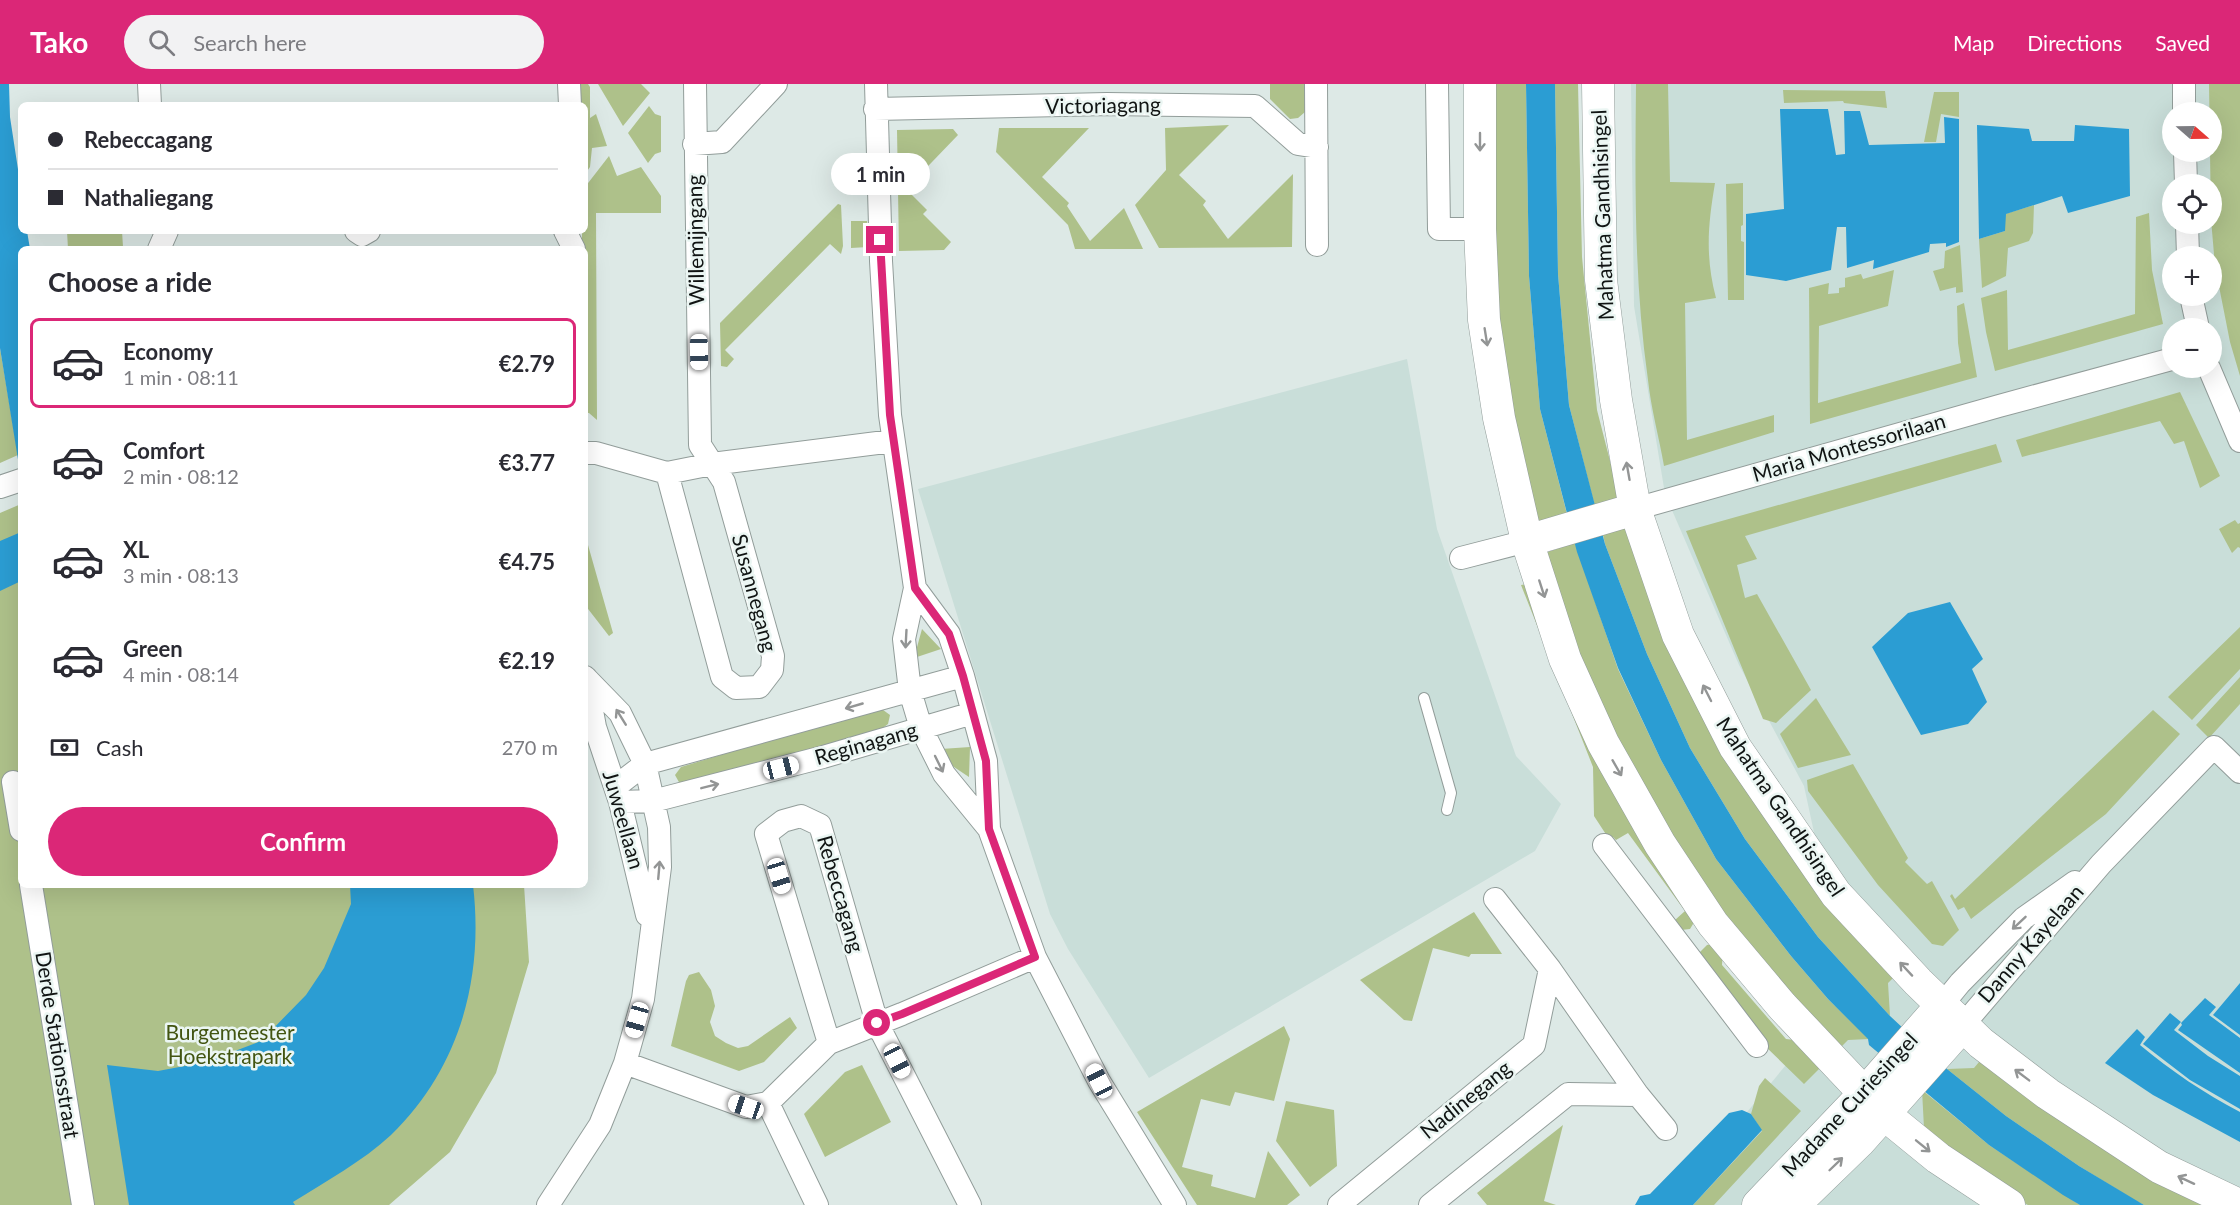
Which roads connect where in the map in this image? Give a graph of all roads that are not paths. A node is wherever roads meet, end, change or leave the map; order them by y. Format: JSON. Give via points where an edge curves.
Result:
{"nodes":[{"id":1,"x":150,"y":84,"type":"edge"},
{"id":2,"x":569,"y":84,"type":"edge"},
{"id":3,"x":695,"y":84,"type":"edge"},
{"id":4,"x":776,"y":84,"type":"edge"},
{"id":5,"x":876,"y":84,"type":"edge"},
{"id":6,"x":1316,"y":84,"type":"edge"},
{"id":7,"x":1437,"y":84,"type":"edge"},
{"id":8,"x":1480,"y":84,"type":"edge"},
{"id":9,"x":1598,"y":84,"type":"edge"},
{"id":10,"x":2184,"y":84,"type":"edge"},
{"id":11,"x":150,"y":102,"type":"edge"},
{"id":12,"x":570,"y":102,"type":"edge"},
{"id":13,"x":2184,"y":102,"type":"edge"},
{"id":14,"x":876,"y":109,"type":"junction"},
{"id":15,"x":694,"y":144,"type":"junction"},
{"id":16,"x":1317,"y":147,"type":"junction"},
{"id":17,"x":1480,"y":229,"type":"junction"},
{"id":18,"x":1317,"y":245,"type":"dead end"},
{"id":19,"x":2162,"y":362,"type":"edge"},
{"id":20,"x":2213,"y":378,"type":"edge"},
{"id":21,"x":893,"y":441,"type":"junction"},
{"id":22,"x":2240,"y":441,"type":"edge"},
{"id":23,"x":588,"y":453,"type":"edge"},
{"id":24,"x":712,"y":464,"type":"junction"},
{"id":25,"x":667,"y":473,"type":"junction"},
{"id":26,"x":18,"y":481,"type":"edge"},
{"id":27,"x":0,"y":487,"type":"edge"},
{"id":28,"x":1635,"y":509,"type":"junction"},
{"id":29,"x":1527,"y":541,"type":"junction"},
{"id":30,"x":1461,"y":558,"type":"dead end"},
{"id":31,"x":915,"y":588,"type":"junction"},
{"id":32,"x":963,"y":676,"type":"junction"},
{"id":33,"x":588,"y":680,"type":"edge"},
{"id":34,"x":910,"y":691,"type":"junction"},
{"id":35,"x":588,"y":692,"type":"edge"},
{"id":36,"x":1425,"y":698,"type":"dead end"},
{"id":37,"x":973,"y":713,"type":"junction"},
{"id":38,"x":921,"y":728,"type":"junction"},
{"id":39,"x":645,"y":764,"type":"junction"},
{"id":40,"x":2240,"y":772,"type":"edge"},
{"id":41,"x":13,"y":782,"type":"dead end"},
{"id":42,"x":618,"y":794,"type":"junction"},
{"id":43,"x":653,"y":801,"type":"junction"},
{"id":44,"x":1447,"y":810,"type":"dead end"},
{"id":45,"x":18,"y":812,"type":"edge"},
{"id":46,"x":989,"y":829,"type":"junction"},
{"id":47,"x":1604,"y":845,"type":"dead end"},
{"id":48,"x":31,"y":888,"type":"edge"},
{"id":49,"x":1495,"y":898,"type":"dead end"},
{"id":50,"x":1713,"y":924,"type":"junction"},
{"id":51,"x":650,"y":928,"type":"junction"},
{"id":52,"x":1686,"y":953,"type":"junction"},
{"id":53,"x":1035,"y":957,"type":"junction"},
{"id":54,"x":1550,"y":969,"type":"junction"},
{"id":55,"x":1952,"y":1015,"type":"junction"},
{"id":56,"x":877,"y":1023,"type":"junction"},
{"id":57,"x":829,"y":1043,"type":"junction"},
{"id":58,"x":1757,"y":1046,"type":"dead end"},
{"id":59,"x":625,"y":1063,"type":"junction"},
{"id":60,"x":1638,"y":1095,"type":"junction"},
{"id":61,"x":768,"y":1103,"type":"junction"},
{"id":62,"x":1874,"y":1104,"type":"junction"},
{"id":63,"x":1666,"y":1129,"type":"dead end"},
{"id":64,"x":83,"y":1205,"type":"edge"},
{"id":65,"x":548,"y":1205,"type":"edge"},
{"id":66,"x":817,"y":1205,"type":"edge"},
{"id":67,"x":970,"y":1205,"type":"edge"},
{"id":68,"x":1175,"y":1205,"type":"edge"},
{"id":69,"x":1339,"y":1205,"type":"edge"},
{"id":70,"x":1430,"y":1205,"type":"edge"},
{"id":71,"x":1758,"y":1205,"type":"edge"},
{"id":72,"x":1794,"y":1205,"type":"edge"},
{"id":73,"x":2009,"y":1205,"type":"edge"},
{"id":74,"x":2239,"y":1205,"type":"edge"}],
"edges":[{"from":1,"to":11,"type":"street"},
{"from":2,"to":12,"type":"street"},
{"from":3,"to":15,"type":"street","name":"Willemijngang"},
{"from":4,"to":15,"type":"street","via":[[722,142]]},
{"from":5,"to":14,"type":"street"},
{"from":6,"to":16,"type":"street"},
{"from":7,"to":17,"type":"street","via":[[1439,229]]},
{"from":8,"to":17,"type":"street","one_way":true},
{"from":28,"to":9,"type":"street","name":"Mahatma Gandhisingel","one_way":true,"via":[[1601,280]]},
{"from":10,"to":13,"type":"street"},
{"from":14,"to":16,"type":"street","name":"Victoriagang","via":[[1107,104],[1255,106],[1298,144]]},
{"from":14,"to":21,"type":"street"},
{"from":15,"to":24,"type":"street","name":"Willemijngang","via":[[700,445]]},
{"from":16,"to":18,"type":"street"},
{"from":17,"to":29,"type":"street","one_way":true,"via":[[1484,320],[1499,418]]},
{"from":19,"to":28,"type":"street","name":"Maria Montessorilaan"},
{"from":20,"to":22,"type":"street"},
{"from":21,"to":24,"type":"street"},
{"from":21,"to":31,"type":"street"},
{"from":23,"to":25,"type":"street"},
{"from":24,"to":25,"type":"street"},
{"from":24,"to":25,"type":"street","name":"Susannegang","via":[[724,482],[773,656],[772,670],[759,687],[736,688],[722,677]]},
{"from":26,"to":27,"type":"street"},
{"from":28,"to":29,"type":"street","name":"Maria Montessorilaan"},
{"from":55,"to":28,"type":"street","name":"Mahatma Gandhisingel","one_way":true,"via":[[1836,894],[1735,747],[1678,635]]},
{"from":29,"to":30,"type":"street"},
{"from":29,"to":50,"type":"street","one_way":true,"via":[[1565,659],[1603,743],[1660,844]]},
{"from":31,"to":32,"type":"street","via":[[949,634]]},
{"from":31,"to":34,"type":"street","one_way":true,"via":[[904,639]]},
{"from":32,"to":34,"type":"street","name":"Reginagang"},
{"from":32,"to":37,"type":"street"},
{"from":39,"to":33,"type":"street","name":"Juweellaan","one_way":true,"via":[[620,713]]},
{"from":34,"to":38,"type":"street"},
{"from":34,"to":39,"type":"street","name":"Reginagang","one_way":true},
{"from":35,"to":42,"type":"street","name":"Juweellaan","via":[[595,728]]},
{"from":36,"to":44,"type":"lane","via":[[1451,793]]},
{"from":37,"to":38,"type":"street","name":"Reginagang"},
{"from":37,"to":46,"type":"street","via":[[986,761]]},
{"from":43,"to":38,"type":"street","name":"Reginagang","one_way":true},
{"from":38,"to":46,"type":"street","one_way":true,"via":[[944,774]]},
{"from":39,"to":42,"type":"street","name":"Reginagang"},
{"from":39,"to":43,"type":"street"},
{"from":40,"to":55,"type":"street","name":"Danny Kayelaan","via":[[2214,747],[2101,864],[2024,918],[1960,983]]},
{"from":41,"to":45,"type":"street"},
{"from":42,"to":43,"type":"street","name":"Reginagang"},
{"from":42,"to":51,"type":"street","name":"Juweellaan"},
{"from":51,"to":43,"type":"street","name":"Juweellaan","one_way":true,"via":[[660,867],[659,827]]},
{"from":46,"to":53,"type":"street"},
{"from":47,"to":52,"type":"street"},
{"from":48,"to":64,"type":"street","name":"Derde Stationsstraat"},
{"from":49,"to":54,"type":"street"},
{"from":50,"to":52,"type":"street"},
{"from":50,"to":62,"type":"street","via":[[1782,1006]]},
{"from":51,"to":59,"type":"street","name":"Juweellaan","via":[[643,999]]},
{"from":52,"to":58,"type":"street"},
{"from":53,"to":56,"type":"street"},
{"from":53,"to":68,"type":"street","via":[[1099,1081]]},
{"from":54,"to":60,"type":"street"},
{"from":54,"to":69,"type":"street","name":"Nadinegang","via":[[1534,1045]]},
{"from":55,"to":62,"type":"street","name":"Madame Curiesingel"},
{"from":74,"to":55,"type":"street","name":"Mahatma Gandhisingel","one_way":true,"via":[[2159,1167],[2048,1095]]},
{"from":56,"to":57,"type":"street"},
{"from":56,"to":57,"type":"street","name":"Rebeccagang","via":[[820,825],[801,816],[783,821],[766,834]]},
{"from":56,"to":67,"type":"street"},
{"from":57,"to":61,"type":"street"},
{"from":59,"to":61,"type":"street","via":[[746,1107]]},
{"from":59,"to":65,"type":"street","name":"Juweellaan","via":[[600,1125]]},
{"from":60,"to":63,"type":"street"},
{"from":60,"to":70,"type":"street","via":[[1568,1094]]},
{"from":61,"to":66,"type":"street"},
{"from":62,"to":71,"type":"street","name":"Madame Curiesingel"},
{"from":72,"to":62,"type":"street","name":"Madame Curiesingel","one_way":true,"via":[[1858,1142]]},
{"from":62,"to":73,"type":"street","one_way":true,"via":[[1938,1158]]}]}
